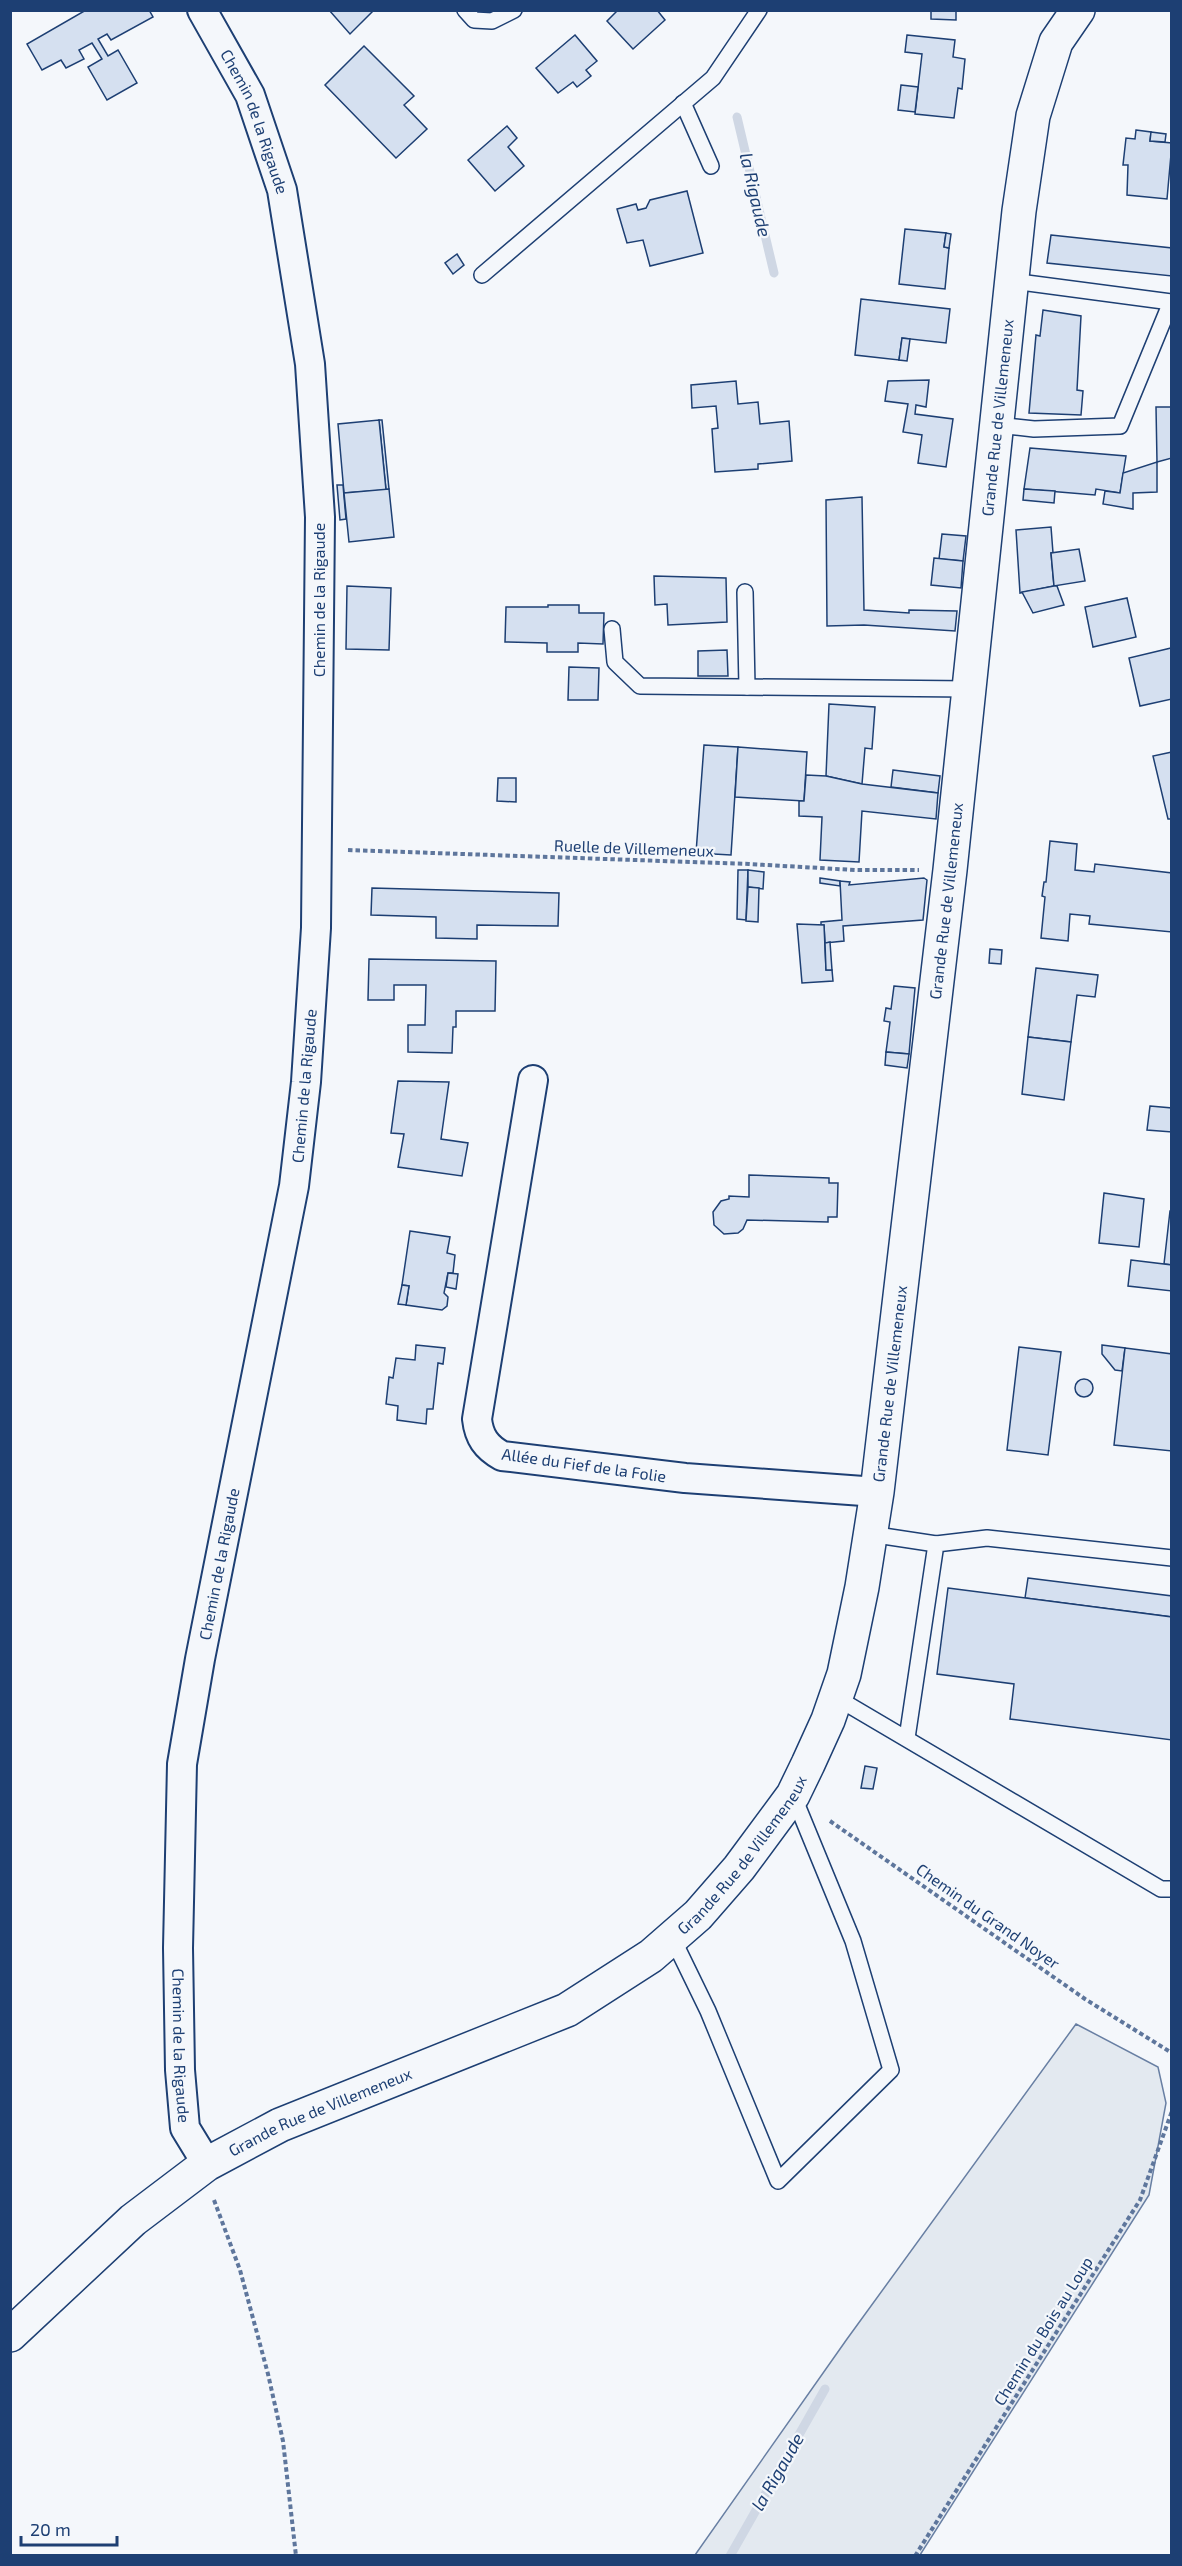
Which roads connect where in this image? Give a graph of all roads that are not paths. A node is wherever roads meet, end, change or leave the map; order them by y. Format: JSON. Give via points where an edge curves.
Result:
{"nodes":[{"id":1,"x":202,"y":10,"type":"edge"},
{"id":2,"x":465,"y":10,"type":"edge"},
{"id":3,"x":514,"y":10,"type":"edge"},
{"id":4,"x":759,"y":10,"type":"edge"},
{"id":5,"x":1078,"y":10,"type":"edge"},
{"id":6,"x":683,"y":103,"type":"junction"},
{"id":7,"x":711,"y":166,"type":"dead end"},
{"id":8,"x":482,"y":276,"type":"dead end"},
{"id":9,"x":1012,"y":281,"type":"junction"},
{"id":10,"x":997,"y":424,"type":"junction"},
{"id":11,"x":745,"y":592,"type":"dead end"},
{"id":12,"x":612,"y":629,"type":"dead end"},
{"id":13,"x":747,"y":687,"type":"junction"},
{"id":14,"x":970,"y":688,"type":"junction"},
{"id":15,"x":533,"y":1080,"type":"dead end"},
{"id":16,"x":877,"y":1492,"type":"junction"},
{"id":17,"x":870,"y":1534,"type":"junction"},
{"id":18,"x":936,"y":1544,"type":"junction"},
{"id":19,"x":1172,"y":1558,"type":"edge"},
{"id":20,"x":837,"y":1698,"type":"junction"},
{"id":21,"x":907,"y":1738,"type":"junction"},
{"id":22,"x":793,"y":1795,"type":"junction"},
{"id":23,"x":1172,"y":1889,"type":"edge"},
{"id":24,"x":672,"y":1937,"type":"junction"},
{"id":25,"x":207,"y":2164,"type":"junction"},
{"id":26,"x":10,"y":2335,"type":"edge"}],
"edges":[{"from":1,"to":25,"type":"street","name":"Chemin de la Rigaude","via":[[250,95],[282,190],[310,364],[320,517],[316,928],[306,1082],[294,1186],[182,1764],[180,2070],[185,2128]]},
{"from":2,"to":3,"type":"lane","via":[[474,20],[492,21]]},
{"from":4,"to":6,"type":"lane","via":[[713,78]]},
{"from":5,"to":9,"type":"main road","name":"Grande Rue de Villemeneux","via":[[1056,42],[1032,116]]},
{"from":6,"to":7,"type":"lane"},
{"from":6,"to":8,"type":"lane"},
{"from":9,"to":10,"type":"main road","name":"Grande Rue de Villemeneux"},
{"from":9,"to":10,"type":"lane","via":[[1171,302],[1120,426],[1034,429]]},
{"from":10,"to":14,"type":"main road","name":"Grande Rue de Villemeneux"},
{"from":11,"to":13,"type":"lane"},
{"from":12,"to":13,"type":"lane","via":[[615,662],[640,686]]},
{"from":13,"to":14,"type":"lane"},
{"from":14,"to":16,"type":"main road","name":"Grande Rue de Villemeneux"},
{"from":15,"to":16,"type":"street","name":"Allée du Fief de la Folie","via":[[477,1419],[490,1450],[502,1456],[685,1478]]},
{"from":16,"to":17,"type":"main road","name":"Grande Rue de Villemeneux"},
{"from":17,"to":18,"type":"lane"},
{"from":17,"to":20,"type":"main road","name":"Grande Rue de Villemeneux"},
{"from":18,"to":19,"type":"lane","via":[[987,1538]]},
{"from":18,"to":21,"type":"lane"},
{"from":20,"to":21,"type":"lane"},
{"from":20,"to":22,"type":"main road","name":"Grande Rue de Villemeneux"},
{"from":21,"to":23,"type":"lane","via":[[1161,1889]]},
{"from":22,"to":24,"type":"main road","name":"Grande Rue de Villemeneux","via":[[699,1915]]},
{"from":22,"to":24,"type":"lane","via":[[853,1941],[891,2070],[778,2181],[708,2011]]},
{"from":24,"to":25,"type":"main road","name":"Grande Rue de Villemeneux","via":[[651,1956],[567,2010],[280,2125]]},
{"from":25,"to":26,"type":"main road","name":"Grande Rue de Villemeneux","via":[[133,2220]]}]}
